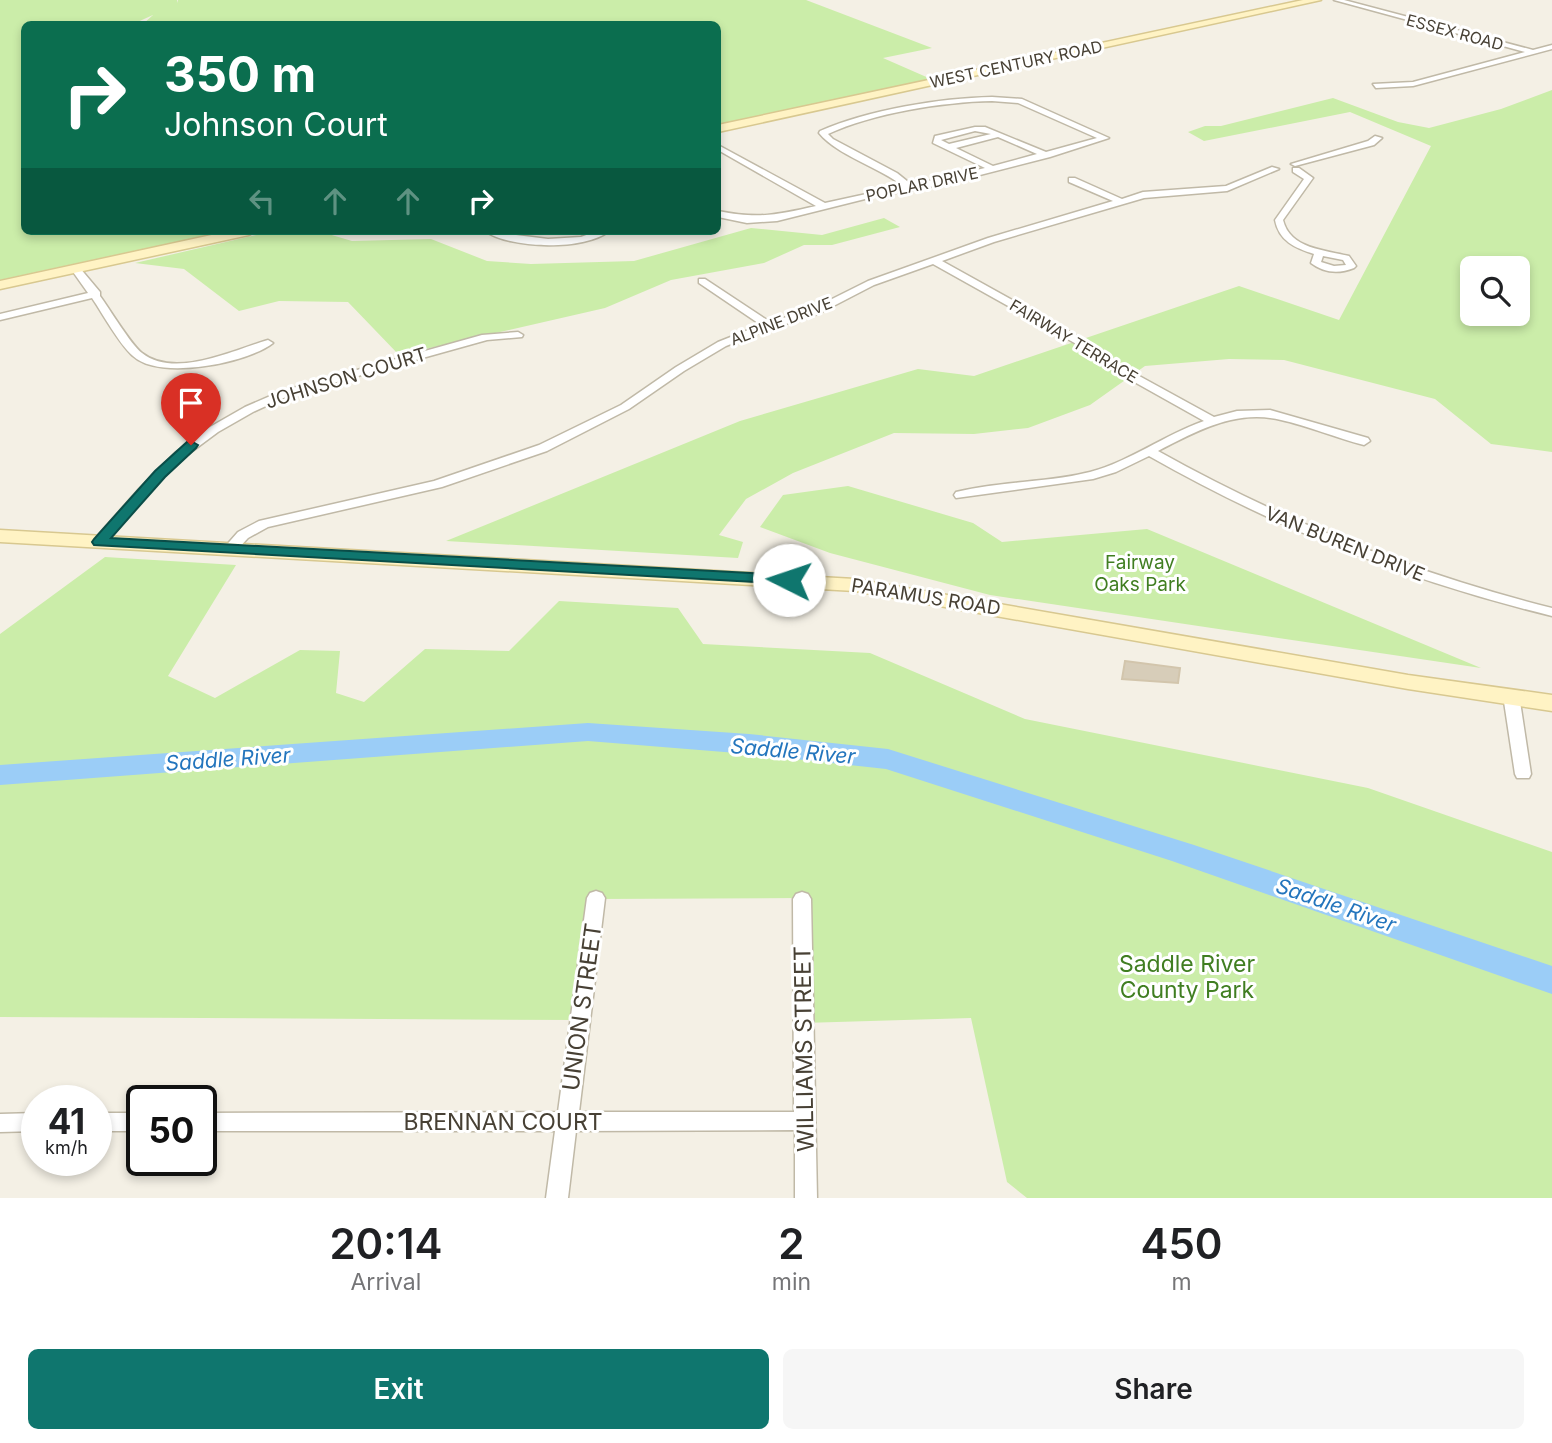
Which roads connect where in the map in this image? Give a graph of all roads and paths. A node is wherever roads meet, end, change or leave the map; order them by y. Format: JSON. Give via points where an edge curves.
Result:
{"nodes":[{"id":1,"x":1315,"y":0,"type":"edge"},
{"id":2,"x":1337,"y":0,"type":"edge"},
{"id":3,"x":1552,"y":47,"type":"edge"},
{"id":4,"x":1532,"y":52,"type":"junction"},
{"id":5,"x":1376,"y":86,"type":"dead end"},
{"id":6,"x":721,"y":128,"type":"edge"},
{"id":7,"x":999,"y":135,"type":"junction"},
{"id":8,"x":1378,"y":138,"type":"dead end"},
{"id":9,"x":948,"y":147,"type":"junction"},
{"id":10,"x":721,"y":150,"type":"edge"},
{"id":11,"x":1047,"y":155,"type":"junction"},
{"id":12,"x":1295,"y":167,"type":"junction"},
{"id":13,"x":994,"y":169,"type":"junction"},
{"id":14,"x":1072,"y":180,"type":"dead end"},
{"id":15,"x":910,"y":187,"type":"junction"},
{"id":16,"x":1119,"y":201,"type":"junction"},
{"id":17,"x":823,"y":206,"type":"junction"},
{"id":18,"x":721,"y":215,"type":"edge"},
{"id":19,"x":231,"y":235,"type":"edge"},
{"id":20,"x":499,"y":235,"type":"edge"},
{"id":21,"x":551,"y":235,"type":"edge"},
{"id":22,"x":596,"y":235,"type":"edge"},
{"id":23,"x":538,"y":240,"type":"junction"},
{"id":24,"x":1318,"y":255,"type":"dead end"},
{"id":25,"x":935,"y":261,"type":"junction"},
{"id":26,"x":76,"y":269,"type":"junction"},
{"id":27,"x":702,"y":281,"type":"dead end"},
{"id":28,"x":0,"y":285,"type":"edge"},
{"id":29,"x":96,"y":294,"type":"junction"},
{"id":30,"x":0,"y":317,"type":"edge"},
{"id":31,"x":769,"y":326,"type":"junction"},
{"id":32,"x":518,"y":335,"type":"dead end"},
{"id":33,"x":268,"y":343,"type":"dead end"},
{"id":34,"x":1213,"y":421,"type":"junction"},
{"id":35,"x":1364,"y":442,"type":"dead end"},
{"id":36,"x":1149,"y":451,"type":"junction"},
{"id":37,"x":960,"y":495,"type":"dead end"},
{"id":38,"x":0,"y":536,"type":"edge"},
{"id":39,"x":99,"y":542,"type":"junction"},
{"id":40,"x":230,"y":549,"type":"junction"},
{"id":41,"x":1552,"y":612,"type":"edge"},
{"id":42,"x":1511,"y":695,"type":"junction"},
{"id":43,"x":1552,"y":703,"type":"edge"},
{"id":44,"x":1523,"y":774,"type":"dead end"},
{"id":45,"x":596,"y":898,"type":"dead end"},
{"id":46,"x":802,"y":899,"type":"dead end"},
{"id":47,"x":804,"y":1121,"type":"junction"},
{"id":48,"x":21,"y":1122,"type":"edge"},
{"id":49,"x":217,"y":1122,"type":"edge"},
{"id":50,"x":567,"y":1122,"type":"junction"},
{"id":51,"x":0,"y":1123,"type":"edge"},
{"id":52,"x":557,"y":1198,"type":"edge"},
{"id":53,"x":806,"y":1198,"type":"edge"}],
"edges":[{"from":1,"to":6,"type":"main road","name":"WEST CENTURY ROAD"},
{"from":2,"to":4,"type":"street","name":"ESSEX ROAD"},
{"from":3,"to":4,"type":"street"},
{"from":4,"to":5,"type":"street","via":[[1413,84]]},
{"from":7,"to":9,"type":"street"},
{"from":7,"to":9,"type":"street","via":[[975,129],[938,138],[936,141]]},
{"from":7,"to":11,"type":"street"},
{"from":8,"to":12,"type":"street"},
{"from":9,"to":13,"type":"street"},
{"from":10,"to":17,"type":"street"},
{"from":11,"to":13,"type":"street","name":"POPLAR DRIVE"},
{"from":11,"to":15,"type":"street","name":"POPLAR DRIVE","via":[[1104,141],[1104,136],[1019,102],[966,98],[843,124],[823,134]]},
{"from":12,"to":16,"type":"street","name":"ALPINE DRIVE","via":[[1275,169],[1227,188],[1154,193]]},
{"from":12,"to":24,"type":"street","via":[[1309,178],[1279,225],[1287,237]]},
{"from":13,"to":15,"type":"street","name":"POPLAR DRIVE"},
{"from":14,"to":16,"type":"street"},
{"from":15,"to":17,"type":"street","name":"POPLAR DRIVE"},
{"from":16,"to":25,"type":"street","name":"ALPINE DRIVE"},
{"from":17,"to":18,"type":"street","name":"POPLAR DRIVE","via":[[765,220]]},
{"from":19,"to":26,"type":"main road"},
{"from":20,"to":23,"type":"street"},
{"from":21,"to":23,"type":"street"},
{"from":22,"to":23,"type":"street","via":[[575,242]]},
{"from":25,"to":31,"type":"street","name":"ALPINE DRIVE"},
{"from":25,"to":34,"type":"street","name":"FAIRWAY TERRACE"},
{"from":26,"to":28,"type":"main road"},
{"from":26,"to":29,"type":"street"},
{"from":27,"to":31,"type":"street"},
{"from":29,"to":30,"type":"street"},
{"from":29,"to":33,"type":"street","via":[[137,355],[152,362],[204,363]]},
{"from":31,"to":40,"type":"street","name":"ALPINE DRIVE","via":[[702,355],[625,407],[544,448],[438,484],[264,524]]},
{"from":32,"to":39,"type":"street","name":"JOHNSON COURT","via":[[486,337],[257,405],[176,458]]},
{"from":34,"to":35,"type":"street","via":[[1269,414]]},
{"from":34,"to":36,"type":"street"},
{"from":36,"to":37,"type":"street","via":[[1074,480]]},
{"from":36,"to":41,"type":"street","name":"VAN BUREN DRIVE","via":[[1313,535],[1441,582]]},
{"from":38,"to":39,"type":"main road","name":"PARAMUS ROAD"},
{"from":39,"to":40,"type":"main road","name":"PARAMUS ROAD"},
{"from":40,"to":42,"type":"main road","name":"PARAMUS ROAD","via":[[855,585],[1408,682]]},
{"from":42,"to":43,"type":"main road","name":"PARAMUS ROAD"},
{"from":42,"to":44,"type":"street"},
{"from":45,"to":50,"type":"street","name":"UNION STREET"},
{"from":46,"to":47,"type":"street","name":"WILLIAMS STREET"},
{"from":47,"to":50,"type":"street","name":"BRENNAN COURT"},
{"from":47,"to":53,"type":"street","name":"WILLIAMS STREET"},
{"from":48,"to":51,"type":"street"},
{"from":49,"to":50,"type":"street","name":"BRENNAN COURT"},
{"from":50,"to":52,"type":"street","name":"UNION STREET"}]}
